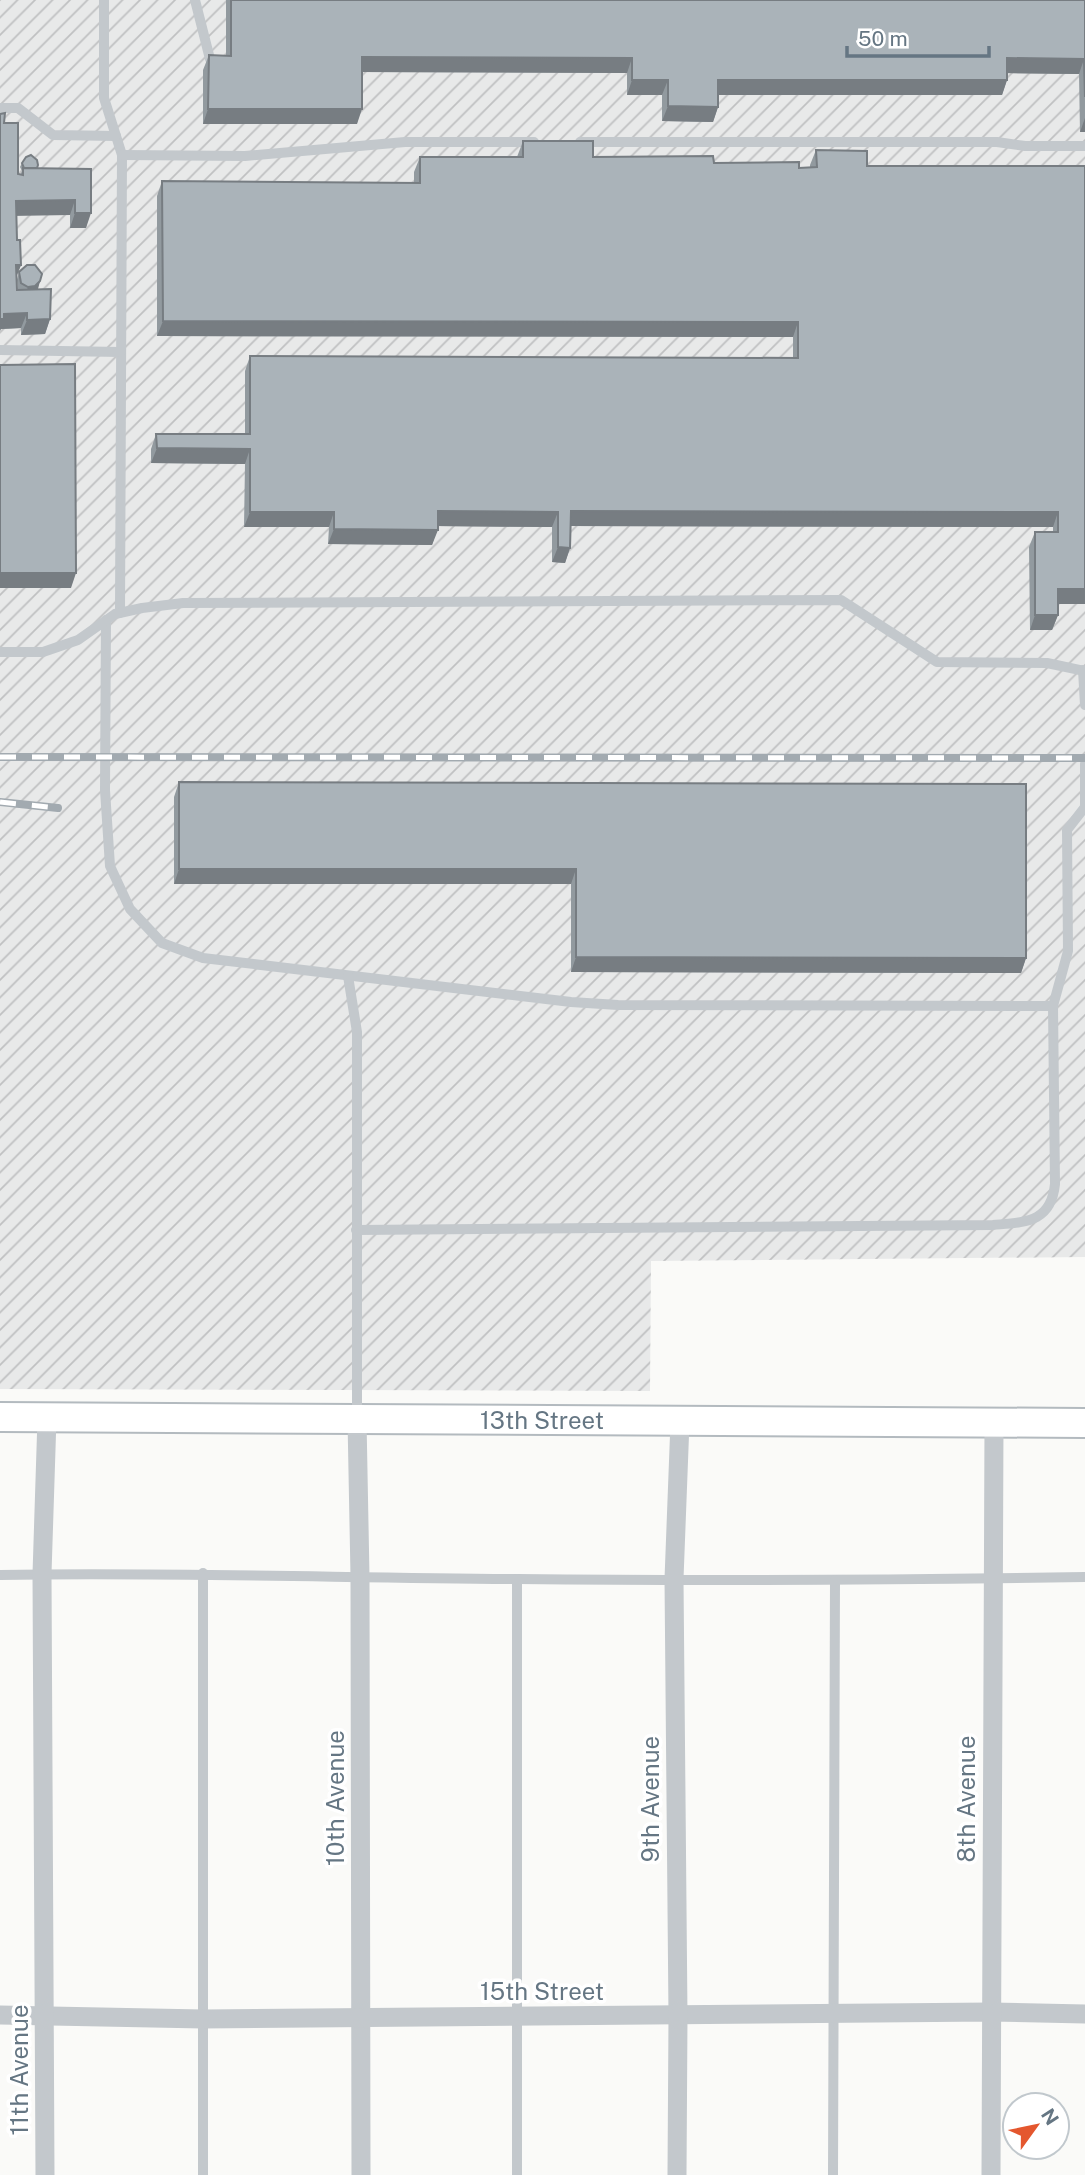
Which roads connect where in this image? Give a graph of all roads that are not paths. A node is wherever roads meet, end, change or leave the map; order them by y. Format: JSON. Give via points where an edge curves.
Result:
{"nodes":[{"id":1,"x":104,"y":0,"type":"edge"},
{"id":2,"x":195,"y":0,"type":"edge"},
{"id":3,"x":210,"y":59,"type":"edge"},
{"id":4,"x":0,"y":108,"type":"edge"},
{"id":5,"x":116,"y":136,"type":"junction"},
{"id":6,"x":543,"y":142,"type":"edge"},
{"id":7,"x":570,"y":142,"type":"edge"},
{"id":8,"x":1085,"y":146,"type":"edge"},
{"id":9,"x":122,"y":155,"type":"junction"},
{"id":10,"x":0,"y":350,"type":"edge"},
{"id":11,"x":121,"y":352,"type":"junction"},
{"id":12,"x":120,"y":613,"type":"junction"},
{"id":13,"x":106,"y":620,"type":"junction"},
{"id":14,"x":0,"y":652,"type":"edge"},
{"id":15,"x":1084,"y":671,"type":"edge"},
{"id":16,"x":1085,"y":705,"type":"edge"},
{"id":17,"x":1085,"y":764,"type":"edge"},
{"id":18,"x":348,"y":976,"type":"junction"},
{"id":19,"x":1053,"y":1006,"type":"junction"},
{"id":20,"x":356,"y":1230,"type":"junction"},
{"id":21,"x":0,"y":1418,"type":"edge"},
{"id":22,"x":47,"y":1418,"type":"junction"},
{"id":23,"x":357,"y":1420,"type":"junction"},
{"id":24,"x":680,"y":1422,"type":"junction"},
{"id":25,"x":1085,"y":1423,"type":"edge"},
{"id":26,"x":993,"y":1424,"type":"junction"},
{"id":27,"x":203,"y":1573,"type":"junction"},
{"id":28,"x":42,"y":1574,"type":"junction"},
{"id":29,"x":0,"y":1575,"type":"edge"},
{"id":30,"x":360,"y":1576,"type":"junction"},
{"id":31,"x":1085,"y":1577,"type":"edge"},
{"id":32,"x":992,"y":1578,"type":"junction"},
{"id":33,"x":517,"y":1579,"type":"junction"},
{"id":34,"x":674,"y":1579,"type":"junction"},
{"id":35,"x":835,"y":1580,"type":"junction"},
{"id":36,"x":991,"y":2012,"type":"junction"},
{"id":37,"x":833,"y":2014,"type":"junction"},
{"id":38,"x":1085,"y":2014,"type":"edge"},
{"id":39,"x":0,"y":2015,"type":"edge"},
{"id":40,"x":45,"y":2015,"type":"junction"},
{"id":41,"x":678,"y":2016,"type":"junction"},
{"id":42,"x":518,"y":2017,"type":"junction"},
{"id":43,"x":362,"y":2018,"type":"junction"},
{"id":44,"x":203,"y":2019,"type":"junction"},
{"id":45,"x":45,"y":2175,"type":"edge"},
{"id":46,"x":203,"y":2175,"type":"edge"},
{"id":47,"x":361,"y":2175,"type":"edge"},
{"id":48,"x":517,"y":2175,"type":"edge"},
{"id":49,"x":677,"y":2175,"type":"edge"},
{"id":50,"x":833,"y":2175,"type":"edge"},
{"id":51,"x":991,"y":2175,"type":"edge"}],
"edges":[{"from":1,"to":5,"type":"lane","via":[[104,98]]},
{"from":2,"to":3,"type":"lane"},
{"from":4,"to":5,"type":"lane","via":[[18,108],[53,135]]},
{"from":5,"to":9,"type":"lane"},
{"from":6,"to":9,"type":"lane","via":[[405,142],[245,156]]},
{"from":7,"to":8,"type":"lane"},
{"from":9,"to":11,"type":"lane"},
{"from":10,"to":11,"type":"lane"},
{"from":11,"to":12,"type":"lane"},
{"from":12,"to":13,"type":"lane"},
{"from":12,"to":15,"type":"lane","via":[[183,603],[841,600],[937,662],[1047,663]]},
{"from":13,"to":14,"type":"lane","via":[[60,648]]},
{"from":13,"to":18,"type":"lane","via":[[105,790],[110,866],[130,909],[162,943],[203,958]]},
{"from":15,"to":16,"type":"lane"},
{"from":17,"to":19,"type":"lane","via":[[1085,807],[1067,830],[1068,951]]},
{"from":18,"to":19,"type":"lane","via":[[618,1005]]},
{"from":18,"to":20,"type":"lane","via":[[357,1032]]},
{"from":19,"to":20,"type":"lane","via":[[1054,1192],[1044,1213],[1032,1220]]},
{"from":20,"to":23,"type":"lane"},
{"from":21,"to":22,"type":"street","name":"13th Street"},
{"from":22,"to":23,"type":"street","name":"13th Street"},
{"from":22,"to":28,"type":"street","name":"11th Avenue"},
{"from":23,"to":24,"type":"street","name":"13th Street"},
{"from":23,"to":30,"type":"street","name":"10th Avenue"},
{"from":24,"to":26,"type":"street","name":"13th Street"},
{"from":24,"to":34,"type":"street","name":"9th Avenue"},
{"from":25,"to":26,"type":"street","name":"13th Street"},
{"from":26,"to":32,"type":"street","name":"8th Avenue"},
{"from":27,"to":28,"type":"lane"},
{"from":27,"to":30,"type":"lane"},
{"from":27,"to":44,"type":"lane"},
{"from":28,"to":29,"type":"lane"},
{"from":28,"to":40,"type":"street","name":"11th Avenue"},
{"from":30,"to":33,"type":"lane"},
{"from":30,"to":43,"type":"street","name":"10th Avenue"},
{"from":31,"to":32,"type":"lane"},
{"from":32,"to":35,"type":"lane"},
{"from":32,"to":36,"type":"street","name":"8th Avenue"},
{"from":33,"to":34,"type":"lane"},
{"from":33,"to":42,"type":"lane"},
{"from":34,"to":35,"type":"lane"},
{"from":34,"to":41,"type":"street","name":"9th Avenue"},
{"from":35,"to":37,"type":"lane"},
{"from":36,"to":37,"type":"street","name":"15th Street"},
{"from":36,"to":38,"type":"street","name":"15th Street"},
{"from":36,"to":51,"type":"street","name":"8th Avenue"},
{"from":37,"to":41,"type":"street","name":"15th Street"},
{"from":37,"to":50,"type":"lane"},
{"from":39,"to":40,"type":"street","name":"15th Street"},
{"from":40,"to":44,"type":"street","name":"15th Street"},
{"from":40,"to":45,"type":"street","name":"11th Avenue"},
{"from":41,"to":42,"type":"street","name":"15th Street"},
{"from":41,"to":49,"type":"street","name":"9th Avenue"},
{"from":42,"to":43,"type":"street","name":"15th Street"},
{"from":42,"to":48,"type":"lane"},
{"from":43,"to":44,"type":"street","name":"15th Street"},
{"from":43,"to":47,"type":"street","name":"10th Avenue"},
{"from":44,"to":46,"type":"lane"}]}
